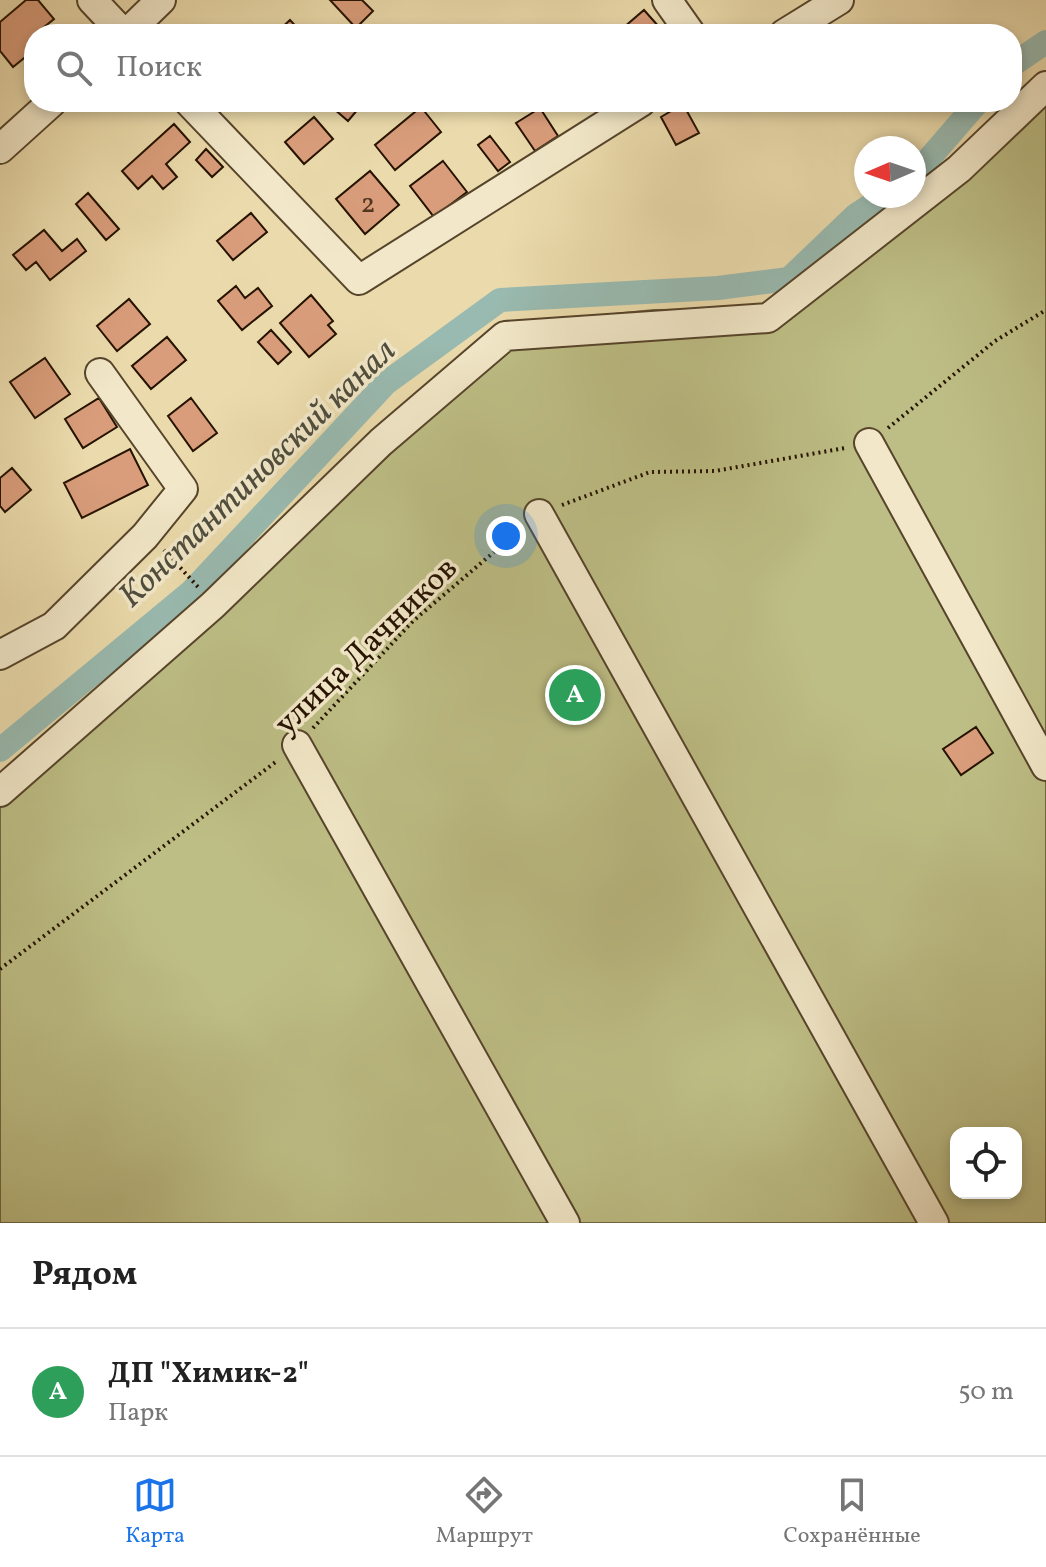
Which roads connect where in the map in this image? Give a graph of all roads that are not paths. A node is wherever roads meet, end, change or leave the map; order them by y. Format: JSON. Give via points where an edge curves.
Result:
{"nodes":[{"id":1,"x":92,"y":0,"type":"edge"},
{"id":2,"x":161,"y":0,"type":"edge"},
{"id":3,"x":667,"y":0,"type":"edge"},
{"id":4,"x":839,"y":0,"type":"edge"},
{"id":5,"x":115,"y":24,"type":"edge"},
{"id":6,"x":136,"y":24,"type":"edge"},
{"id":7,"x":684,"y":24,"type":"edge"},
{"id":8,"x":800,"y":24,"type":"edge"},
{"id":9,"x":1046,"y":86,"type":"edge"},
{"id":10,"x":1022,"y":109,"type":"edge"},
{"id":11,"x":41,"y":112,"type":"edge"},
{"id":12,"x":199,"y":112,"type":"edge"},
{"id":13,"x":625,"y":112,"type":"edge"},
{"id":14,"x":1019,"y":112,"type":"edge"},
{"id":15,"x":0,"y":149,"type":"edge"},
{"id":16,"x":100,"y":373,"type":"dead end"},
{"id":17,"x":869,"y":443,"type":"road end"},
{"id":18,"x":539,"y":514,"type":"road end"},
{"id":19,"x":0,"y":655,"type":"edge"},
{"id":20,"x":1039,"y":734,"type":"edge"},
{"id":21,"x":297,"y":745,"type":"road end"},
{"id":22,"x":1046,"y":766,"type":"edge"},
{"id":23,"x":0,"y":792,"type":"edge"},
{"id":24,"x":565,"y":1223,"type":"edge"},
{"id":25,"x":934,"y":1223,"type":"edge"}],
"edges":[{"from":1,"to":5,"type":"street"},
{"from":2,"to":6,"type":"street"},
{"from":3,"to":7,"type":"street"},
{"from":4,"to":8,"type":"street"},
{"from":9,"to":10,"type":"street"},
{"from":11,"to":15,"type":"street"},
{"from":12,"to":13,"type":"street","via":[[359,280]]},
{"from":14,"to":23,"type":"street","via":[[959,169],[768,318],[505,336],[381,442],[213,605]]},
{"from":16,"to":19,"type":"street","via":[[183,489],[145,536],[54,626]]},
{"from":17,"to":20,"type":"street"},
{"from":18,"to":25,"type":"street"},
{"from":20,"to":22,"type":"street"},
{"from":21,"to":24,"type":"street"}]}
